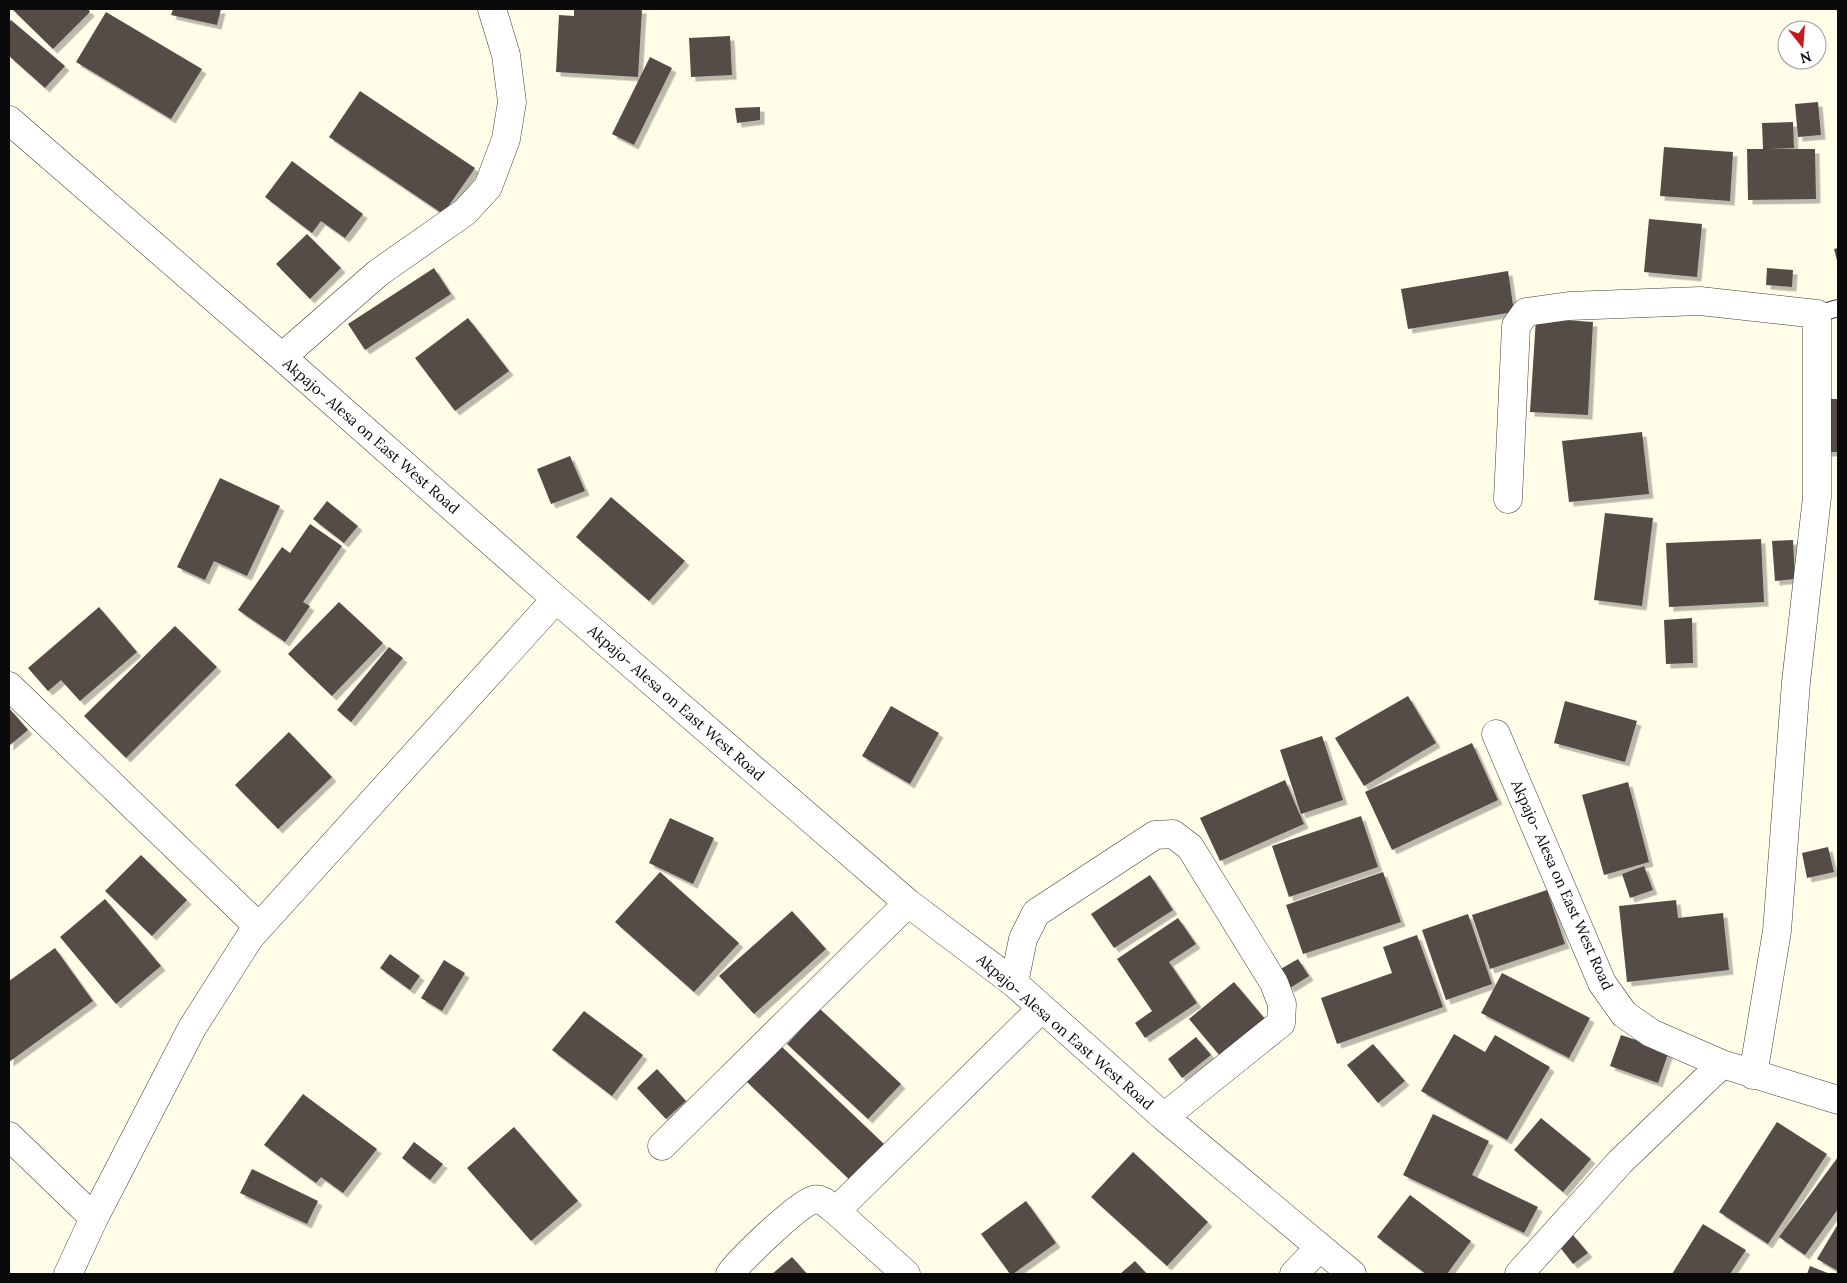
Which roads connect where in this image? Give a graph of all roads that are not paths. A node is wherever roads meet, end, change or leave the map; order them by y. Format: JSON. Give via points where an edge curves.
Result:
{"nodes":[{"id":1,"x":492,"y":9,"type":"edge"},
{"id":2,"x":9,"y":120,"type":"edge"},
{"id":3,"x":1828,"y":311,"type":"edge"},
{"id":4,"x":282,"y":357,"type":"junction"},
{"id":5,"x":1508,"y":499,"type":"dead end"},
{"id":6,"x":556,"y":598,"type":"junction"},
{"id":7,"x":9,"y":686,"type":"edge"},
{"id":8,"x":1496,"y":734,"type":"dead end"},
{"id":9,"x":908,"y":903,"type":"junction"},
{"id":10,"x":258,"y":927,"type":"junction"},
{"id":11,"x":1014,"y":984,"type":"junction"},
{"id":12,"x":1042,"y":1008,"type":"junction"},
{"id":13,"x":1722,"y":1064,"type":"junction"},
{"id":14,"x":1753,"y":1075,"type":"junction"},
{"id":15,"x":1838,"y":1100,"type":"edge"},
{"id":16,"x":1164,"y":1117,"type":"junction"},
{"id":17,"x":9,"y":1136,"type":"edge"},
{"id":18,"x":662,"y":1146,"type":"dead end"},
{"id":19,"x":836,"y":1211,"type":"junction"},
{"id":20,"x":94,"y":1218,"type":"junction"},
{"id":21,"x":1320,"y":1248,"type":"junction"},
{"id":22,"x":68,"y":1274,"type":"edge"},
{"id":23,"x":730,"y":1274,"type":"edge"},
{"id":24,"x":906,"y":1274,"type":"edge"},
{"id":25,"x":1294,"y":1274,"type":"edge"},
{"id":26,"x":1352,"y":1274,"type":"edge"},
{"id":27,"x":1519,"y":1274,"type":"edge"}],
"edges":[{"from":1,"to":4,"type":"street","via":[[506,55],[512,102],[506,139],[488,187],[465,212],[378,273]]},
{"from":2,"to":4,"type":"street","name":"Akpajo- Alesa on East West Road"},
{"from":3,"to":5,"type":"street","via":[[1700,302],[1569,306],[1526,312],[1516,326]]},
{"from":3,"to":14,"type":"street","via":[[1817,497],[1796,682],[1777,931]]},
{"from":4,"to":6,"type":"street","name":"Akpajo- Alesa on East West Road"},
{"from":6,"to":9,"type":"street","name":"Akpajo- Alesa on East West Road"},
{"from":6,"to":10,"type":"street"},
{"from":7,"to":10,"type":"street"},
{"from":8,"to":13,"type":"street","name":"Akpajo- Alesa on East West Road","via":[[1602,983],[1624,1014],[1651,1033]]},
{"from":9,"to":11,"type":"street","name":"Akpajo- Alesa on East West Road"},
{"from":9,"to":18,"type":"street"},
{"from":10,"to":20,"type":"street","via":[[192,1028]]},
{"from":11,"to":12,"type":"street","name":"Akpajo- Alesa on East West Road"},
{"from":11,"to":16,"type":"street","via":[[1023,939],[1036,913],[1155,835],[1173,834],[1190,847],[1274,984],[1282,1004],[1281,1023]]},
{"from":12,"to":16,"type":"street","name":"Akpajo- Alesa on East West Road"},
{"from":12,"to":19,"type":"street"},
{"from":13,"to":14,"type":"street","name":"Akpajo- Alesa on East West Road"},
{"from":13,"to":27,"type":"street","via":[[1620,1162]]},
{"from":14,"to":15,"type":"street","name":"Akpajo- Alesa on East West Road"},
{"from":16,"to":21,"type":"street","name":"Akpajo- Alesa on East West Road"},
{"from":17,"to":20,"type":"street"},
{"from":19,"to":23,"type":"street","via":[[822,1200],[814,1200],[797,1209]]},
{"from":19,"to":24,"type":"street"},
{"from":20,"to":22,"type":"street"},
{"from":21,"to":25,"type":"street"},
{"from":21,"to":26,"type":"street","name":"Akpajo- Alesa on East West Road"}]}
